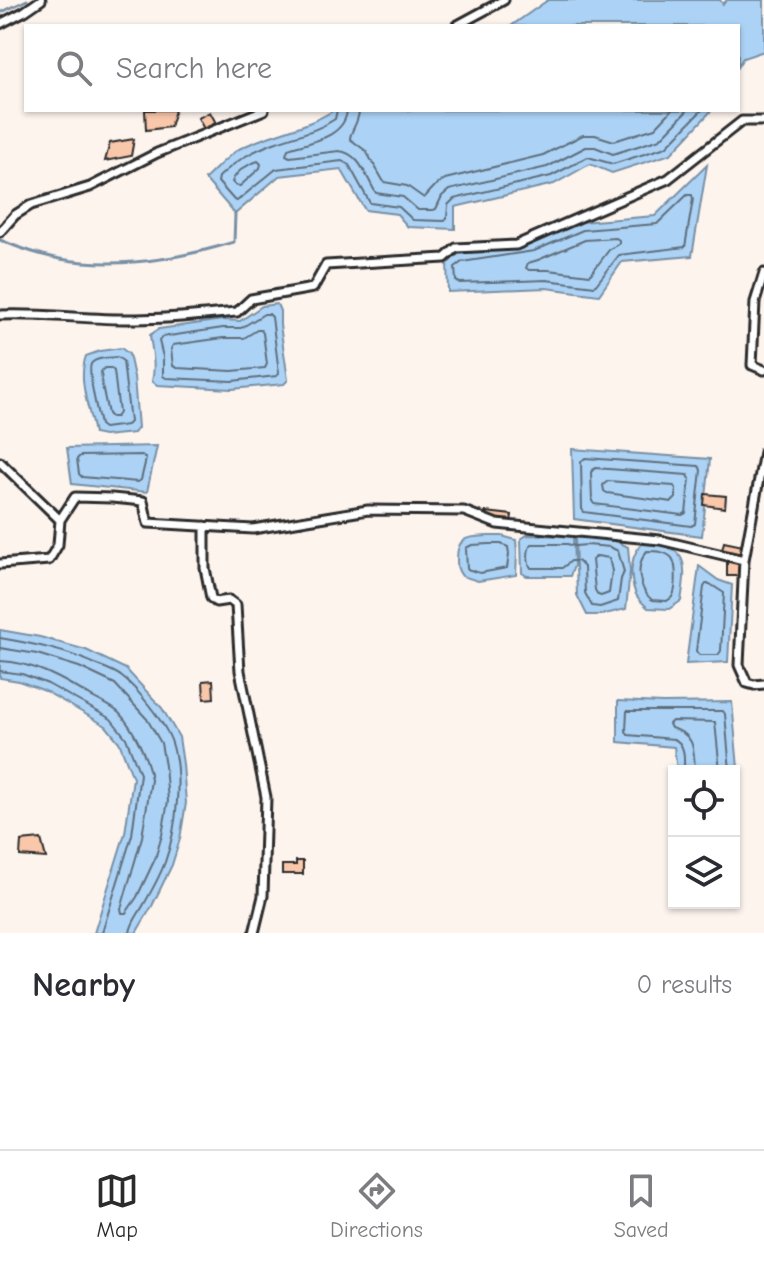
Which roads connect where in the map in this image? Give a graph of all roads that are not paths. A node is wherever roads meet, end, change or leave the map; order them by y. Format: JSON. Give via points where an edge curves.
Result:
{"nodes":[{"id":1,"x":41,"y":0,"type":"edge"},
{"id":2,"x":504,"y":0,"type":"edge"},
{"id":3,"x":0,"y":24,"type":"edge"},
{"id":4,"x":460,"y":24,"type":"edge"},
{"id":5,"x":259,"y":112,"type":"edge"},
{"id":6,"x":764,"y":121,"type":"edge"},
{"id":7,"x":4,"y":223,"type":"edge"},
{"id":8,"x":0,"y":232,"type":"edge"},
{"id":9,"x":764,"y":273,"type":"edge"},
{"id":10,"x":0,"y":315,"type":"edge"},
{"id":11,"x":764,"y":370,"type":"edge"},
{"id":12,"x":764,"y":452,"type":"edge"},
{"id":13,"x":0,"y":462,"type":"edge"},
{"id":14,"x":60,"y":520,"type":"junction"},
{"id":15,"x":205,"y":526,"type":"junction"},
{"id":16,"x":744,"y":560,"type":"junction"},
{"id":17,"x":0,"y":564,"type":"edge"},
{"id":18,"x":764,"y":684,"type":"edge"},
{"id":19,"x":254,"y":933,"type":"edge"}],
"edges":[{"from":1,"to":3,"type":"street"},
{"from":2,"to":4,"type":"street"},
{"from":5,"to":7,"type":"street","via":[[90,187],[31,205]]},
{"from":6,"to":10,"type":"street","via":[[742,121],[668,179],[516,245],[456,248],[445,258],[326,265],[313,288],[251,299],[237,312],[140,320]]},
{"from":7,"to":8,"type":"street"},
{"from":9,"to":11,"type":"street","via":[[755,302],[752,365]]},
{"from":12,"to":16,"type":"street"},
{"from":13,"to":14,"type":"street"},
{"from":14,"to":15,"type":"street","via":[[75,497],[112,498],[143,501],[148,523]]},
{"from":14,"to":17,"type":"street","via":[[58,545],[49,560]]},
{"from":15,"to":16,"type":"street","via":[[253,529],[368,510],[464,511],[497,524],[660,540]]},
{"from":15,"to":19,"type":"street","via":[[211,598],[236,605],[240,671],[266,797],[263,896]]},
{"from":16,"to":18,"type":"street","via":[[739,665],[747,683]]}]}
